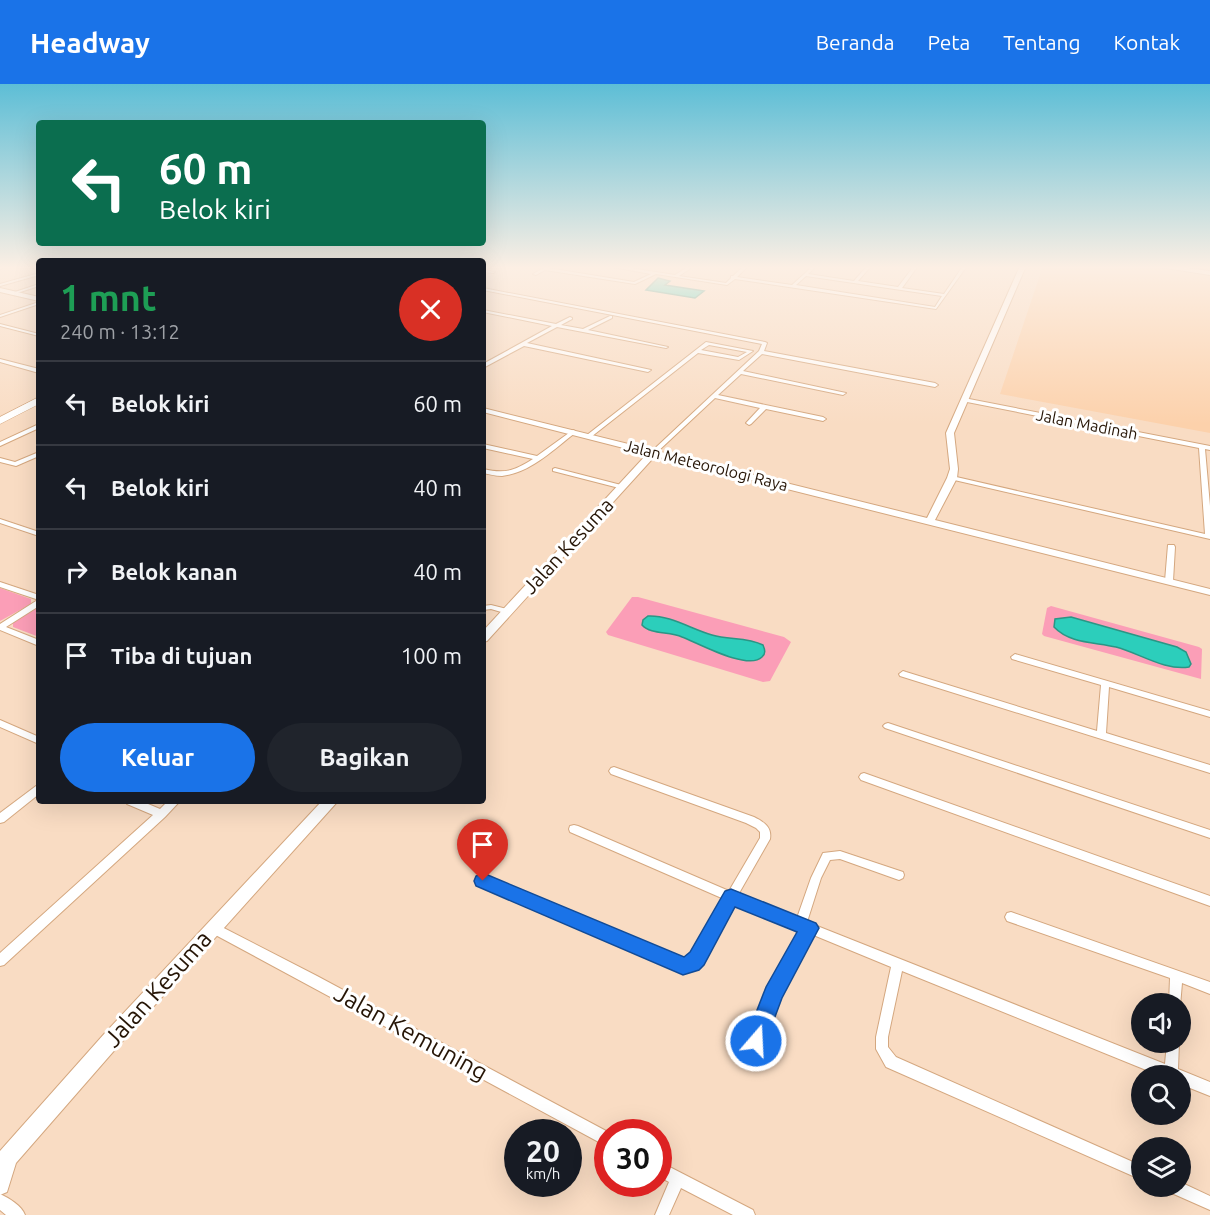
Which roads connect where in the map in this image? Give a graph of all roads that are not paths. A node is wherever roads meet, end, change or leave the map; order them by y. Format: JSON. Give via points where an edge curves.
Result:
{"nodes":[{"id":1,"x":520,"y":319,"type":"edge"},
{"id":2,"x":569,"y":319,"type":"edge"},
{"id":3,"x":607,"y":319,"type":"edge"},
{"id":4,"x":643,"y":319,"type":"edge"},
{"id":5,"x":1000,"y":319,"type":"edge"},
{"id":6,"x":0,"y":325,"type":"edge"},
{"id":7,"x":555,"y":326,"type":"junction"},
{"id":8,"x":583,"y":331,"type":"junction"},
{"id":9,"x":36,"y":333,"type":"edge"},
{"id":10,"x":523,"y":344,"type":"junction"},
{"id":11,"x":666,"y":347,"type":"dead end"},
{"id":12,"x":697,"y":351,"type":"junction"},
{"id":13,"x":761,"y":352,"type":"junction"},
{"id":14,"x":0,"y":360,"type":"edge"},
{"id":15,"x":486,"y":363,"type":"edge"},
{"id":16,"x":36,"y":370,"type":"edge"},
{"id":17,"x":648,"y":370,"type":"dead end"},
{"id":18,"x":739,"y":372,"type":"junction"},
{"id":19,"x":935,"y":385,"type":"dead end"},
{"id":20,"x":843,"y":393,"type":"dead end"},
{"id":21,"x":36,"y":396,"type":"edge"},
{"id":22,"x":713,"y":396,"type":"junction"},
{"id":23,"x":964,"y":400,"type":"junction"},
{"id":24,"x":36,"y":402,"type":"edge"},
{"id":25,"x":764,"y":407,"type":"junction"},
{"id":26,"x":486,"y":411,"type":"edge"},
{"id":27,"x":0,"y":414,"type":"edge"},
{"id":28,"x":823,"y":419,"type":"dead end"},
{"id":29,"x":0,"y":421,"type":"edge"},
{"id":30,"x":749,"y":423,"type":"dead end"},
{"id":31,"x":36,"y":427,"type":"edge"},
{"id":32,"x":573,"y":432,"type":"junction"},
{"id":33,"x":588,"y":436,"type":"junction"},
{"id":34,"x":0,"y":444,"type":"edge"},
{"id":35,"x":1202,"y":446,"type":"junction"},
{"id":36,"x":486,"y":447,"type":"edge"},
{"id":37,"x":1210,"y":448,"type":"edge"},
{"id":38,"x":653,"y":453,"type":"junction"},
{"id":39,"x":36,"y":455,"type":"edge"},
{"id":40,"x":539,"y":458,"type":"junction"},
{"id":41,"x":0,"y":460,"type":"edge"},
{"id":42,"x":555,"y":470,"type":"dead end"},
{"id":43,"x":486,"y":471,"type":"edge"},
{"id":44,"x":952,"y":478,"type":"junction"},
{"id":45,"x":622,"y":487,"type":"junction"},
{"id":46,"x":0,"y":521,"type":"edge"},
{"id":47,"x":930,"y":521,"type":"junction"},
{"id":48,"x":36,"y":526,"type":"edge"},
{"id":49,"x":29,"y":530,"type":"junction"},
{"id":50,"x":36,"y":533,"type":"edge"},
{"id":51,"x":1210,"y":536,"type":"edge"},
{"id":52,"x":1171,"y":547,"type":"dead end"},
{"id":53,"x":1169,"y":581,"type":"junction"},
{"id":54,"x":0,"y":584,"type":"edge"},
{"id":55,"x":1210,"y":592,"type":"edge"},
{"id":56,"x":36,"y":600,"type":"edge"},
{"id":57,"x":36,"y":603,"type":"edge"},
{"id":58,"x":486,"y":607,"type":"edge"},
{"id":59,"x":508,"y":612,"type":"junction"},
{"id":60,"x":0,"y":627,"type":"edge"},
{"id":61,"x":486,"y":635,"type":"edge"},
{"id":62,"x":36,"y":642,"type":"edge"},
{"id":63,"x":1015,"y":657,"type":"dead end"},
{"id":64,"x":903,"y":674,"type":"dead end"},
{"id":65,"x":1105,"y":683,"type":"junction"},
{"id":66,"x":1210,"y":714,"type":"edge"},
{"id":67,"x":0,"y":723,"type":"edge"},
{"id":68,"x":888,"y":726,"type":"dead end"},
{"id":69,"x":1101,"y":736,"type":"junction"},
{"id":70,"x":36,"y":740,"type":"edge"},
{"id":71,"x":1210,"y":769,"type":"edge"},
{"id":72,"x":614,"y":771,"type":"dead end"},
{"id":73,"x":864,"y":777,"type":"dead end"},
{"id":74,"x":36,"y":791,"type":"edge"},
{"id":75,"x":138,"y":804,"type":"edge"},
{"id":76,"x":172,"y":804,"type":"edge"},
{"id":77,"x":328,"y":804,"type":"edge"},
{"id":78,"x":161,"y":814,"type":"junction"},
{"id":79,"x":0,"y":819,"type":"edge"},
{"id":80,"x":574,"y":829,"type":"dead end"},
{"id":81,"x":1210,"y":834,"type":"edge"},
{"id":82,"x":899,"y":875,"type":"dead end"},
{"id":83,"x":483,"y":881,"type":"dead end"},
{"id":84,"x":731,"y":897,"type":"junction"},
{"id":85,"x":1210,"y":901,"type":"edge"},
{"id":86,"x":1011,"y":917,"type":"dead end"},
{"id":87,"x":800,"y":925,"type":"junction"},
{"id":88,"x":214,"y":928,"type":"junction"},
{"id":89,"x":0,"y":961,"type":"edge"},
{"id":90,"x":898,"y":964,"type":"junction"},
{"id":91,"x":1176,"y":975,"type":"junction"},
{"id":92,"x":1210,"y":988,"type":"edge"},
{"id":93,"x":1175,"y":993,"type":"edge"},
{"id":94,"x":756,"y":1041,"type":"dead end"},
{"id":95,"x":1151,"y":1065,"type":"edge"},
{"id":96,"x":1191,"y":1081,"type":"edge"},
{"id":97,"x":1210,"y":1089,"type":"edge"},
{"id":98,"x":594,"y":1133,"type":"edge"},
{"id":99,"x":4,"y":1163,"type":"edge"},
{"id":100,"x":1131,"y":1168,"type":"edge"},
{"id":101,"x":672,"y":1175,"type":"edge"},
{"id":102,"x":0,"y":1185,"type":"edge"},
{"id":103,"x":1191,"y":1194,"type":"edge"},
{"id":104,"x":665,"y":1197,"type":"edge"},
{"id":105,"x":0,"y":1201,"type":"edge"},
{"id":106,"x":1210,"y":1203,"type":"edge"},
{"id":107,"x":18,"y":1215,"type":"edge"},
{"id":108,"x":662,"y":1215,"type":"edge"},
{"id":109,"x":748,"y":1215,"type":"edge"}],
"edges":[{"from":1,"to":7,"type":"street"},
{"from":2,"to":7,"type":"street"},
{"from":3,"to":8,"type":"street"},
{"from":4,"to":13,"type":"street","via":[[763,341],[766,344]]},
{"from":5,"to":23,"type":"street"},
{"from":6,"to":9,"type":"street"},
{"from":7,"to":8,"type":"street"},
{"from":7,"to":10,"type":"street"},
{"from":8,"to":11,"type":"street"},
{"from":10,"to":15,"type":"street"},
{"from":10,"to":17,"type":"street"},
{"from":12,"to":12,"type":"street","via":[[711,342],[751,351],[739,359]]},
{"from":12,"to":33,"type":"street"},
{"from":13,"to":18,"type":"street"},
{"from":13,"to":19,"type":"street"},
{"from":14,"to":16,"type":"street"},
{"from":18,"to":20,"type":"street"},
{"from":18,"to":22,"type":"street"},
{"from":21,"to":27,"type":"highway"},
{"from":22,"to":25,"type":"street"},
{"from":22,"to":38,"type":"street"},
{"from":23,"to":35,"type":"street","name":"Jalan Madinah"},
{"from":23,"to":44,"type":"street","via":[[950,433]]},
{"from":24,"to":29,"type":"highway"},
{"from":25,"to":28,"type":"street"},
{"from":25,"to":30,"type":"street"},
{"from":26,"to":32,"type":"street","name":"Jalan Meteorologi Raya"},
{"from":31,"to":34,"type":"street"},
{"from":32,"to":33,"type":"street","name":"Jalan Meteorologi Raya"},
{"from":32,"to":40,"type":"street"},
{"from":33,"to":38,"type":"street","name":"Jalan Meteorologi Raya"},
{"from":35,"to":37,"type":"street","name":"Jalan Madinah"},
{"from":35,"to":51,"type":"street"},
{"from":36,"to":40,"type":"street"},
{"from":38,"to":45,"type":"street","name":"Jalan Kesuma"},
{"from":38,"to":47,"type":"street","name":"Jalan Meteorologi Raya"},
{"from":39,"to":41,"type":"street","via":[[16,464]]},
{"from":40,"to":43,"type":"street","via":[[505,474]]},
{"from":42,"to":45,"type":"street"},
{"from":44,"to":47,"type":"street"},
{"from":44,"to":51,"type":"street"},
{"from":45,"to":59,"type":"street","name":"Jalan Kesuma"},
{"from":46,"to":49,"type":"street"},
{"from":47,"to":53,"type":"street","name":"Jalan Meteorologi Raya"},
{"from":48,"to":49,"type":"street"},
{"from":49,"to":50,"type":"street"},
{"from":52,"to":53,"type":"street"},
{"from":53,"to":55,"type":"street","name":"Jalan Meteorologi Raya"},
{"from":54,"to":56,"type":"street"},
{"from":57,"to":60,"type":"street"},
{"from":58,"to":59,"type":"street"},
{"from":59,"to":61,"type":"street","name":"Jalan Kesuma"},
{"from":60,"to":62,"type":"street"},
{"from":63,"to":65,"type":"street"},
{"from":64,"to":69,"type":"street"},
{"from":65,"to":66,"type":"street"},
{"from":65,"to":69,"type":"street"},
{"from":67,"to":70,"type":"street"},
{"from":68,"to":81,"type":"street"},
{"from":69,"to":71,"type":"street"},
{"from":72,"to":84,"type":"street","via":[[764,828],[765,839]]},
{"from":73,"to":85,"type":"street"},
{"from":74,"to":79,"type":"street"},
{"from":75,"to":78,"type":"street"},
{"from":76,"to":78,"type":"street"},
{"from":77,"to":88,"type":"street","name":"Jalan Kesuma"},
{"from":78,"to":89,"type":"street"},
{"from":80,"to":84,"type":"street"},
{"from":82,"to":87,"type":"street","via":[[840,855],[827,856]]},
{"from":83,"to":84,"type":"street","via":[[683,966],[697,959]]},
{"from":84,"to":87,"type":"street"},
{"from":86,"to":91,"type":"street"},
{"from":87,"to":90,"type":"street"},
{"from":87,"to":94,"type":"street"},
{"from":88,"to":98,"type":"street","name":"Jalan Kemuning"},
{"from":88,"to":99,"type":"street","name":"Jalan Kesuma"},
{"from":90,"to":95,"type":"street"},
{"from":90,"to":100,"type":"street","via":[[882,1037],[882,1049],[891,1062]]},
{"from":91,"to":92,"type":"street"},
{"from":91,"to":93,"type":"street"},
{"from":96,"to":97,"type":"street"},
{"from":99,"to":102,"type":"street","name":"Jalan Kesuma"},
{"from":101,"to":109,"type":"street"},
{"from":103,"to":106,"type":"street"},
{"from":104,"to":108,"type":"street"},
{"from":105,"to":107,"type":"street"}]}
